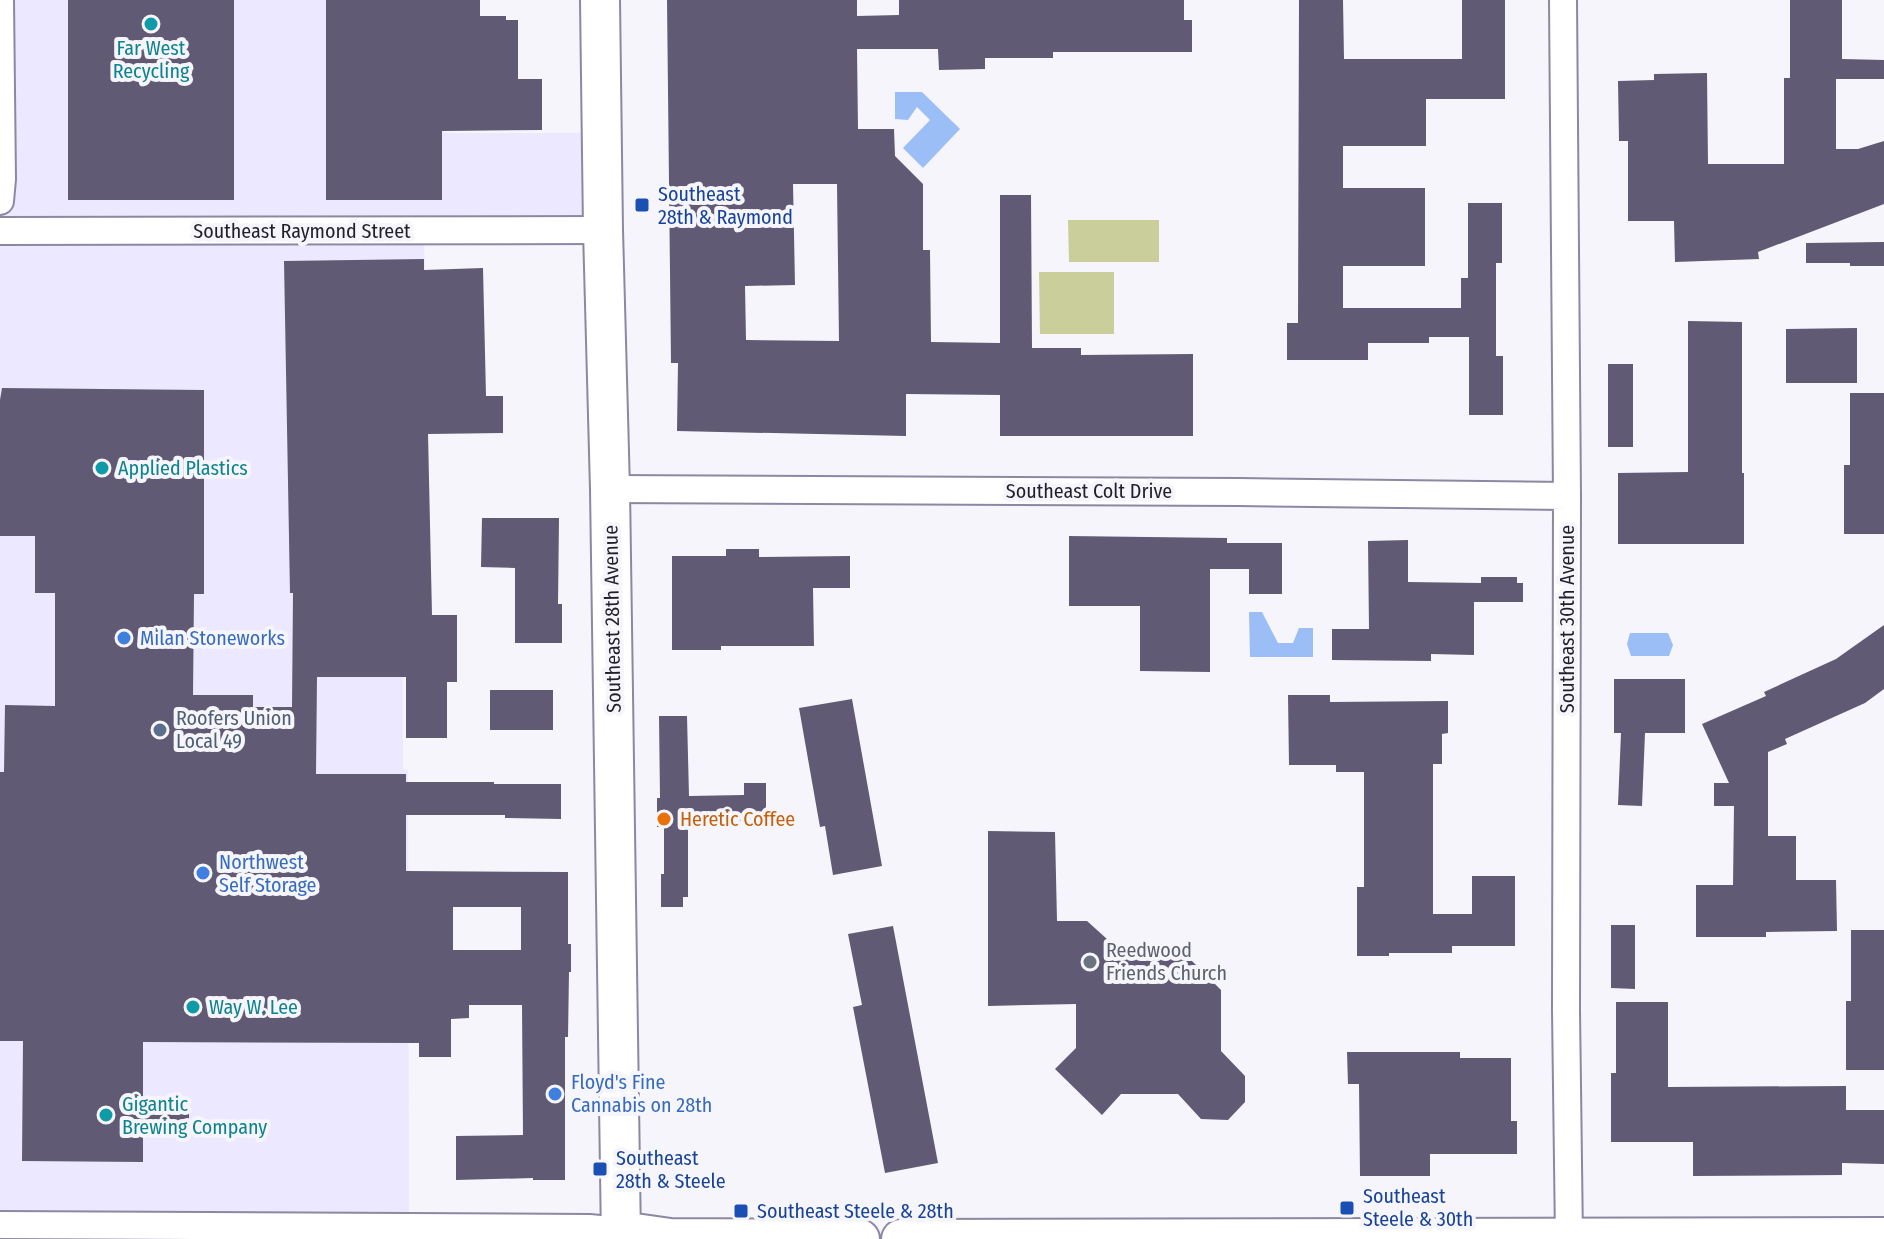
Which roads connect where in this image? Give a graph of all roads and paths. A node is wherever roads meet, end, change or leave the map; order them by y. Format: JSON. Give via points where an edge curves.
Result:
{"nodes":[{"id":1,"x":0,"y":0,"type":"edge"},
{"id":2,"x":600,"y":0,"type":"edge"},
{"id":3,"x":1563,"y":0,"type":"edge"},
{"id":4,"x":0,"y":201,"type":"edge"},
{"id":5,"x":603,"y":230,"type":"junction"},
{"id":6,"x":0,"y":231,"type":"edge"},
{"id":7,"x":610,"y":489,"type":"junction"},
{"id":8,"x":1567,"y":496,"type":"junction"},
{"id":9,"x":0,"y":1225,"type":"edge"},
{"id":10,"x":621,"y":1235,"type":"edge"},
{"id":11,"x":1884,"y":1237,"type":"edge"},
{"id":12,"x":1569,"y":1238,"type":"edge"},
{"id":13,"x":860,"y":1239,"type":"edge"},
{"id":14,"x":901,"y":1239,"type":"edge"}],
"edges":[{"from":1,"to":4,"type":"street"},
{"from":2,"to":5,"type":"street","name":"Southeast 28th Avenue"},
{"from":3,"to":8,"type":"street","name":"Southeast 30th Avenue"},
{"from":5,"to":6,"type":"street","name":"Southeast Raymond Street"},
{"from":5,"to":7,"type":"street","name":"Southeast 28th Avenue"},
{"from":7,"to":8,"type":"street","name":"Southeast Colt Drive"},
{"from":7,"to":10,"type":"street","name":"Southeast 28th Avenue"},
{"from":8,"to":12,"type":"street","name":"Southeast 30th Avenue"},
{"from":9,"to":10,"type":"street","via":[[589,1228]]},
{"from":10,"to":13,"type":"street"},
{"from":11,"to":12,"type":"street"},
{"from":12,"to":14,"type":"street"}]}
